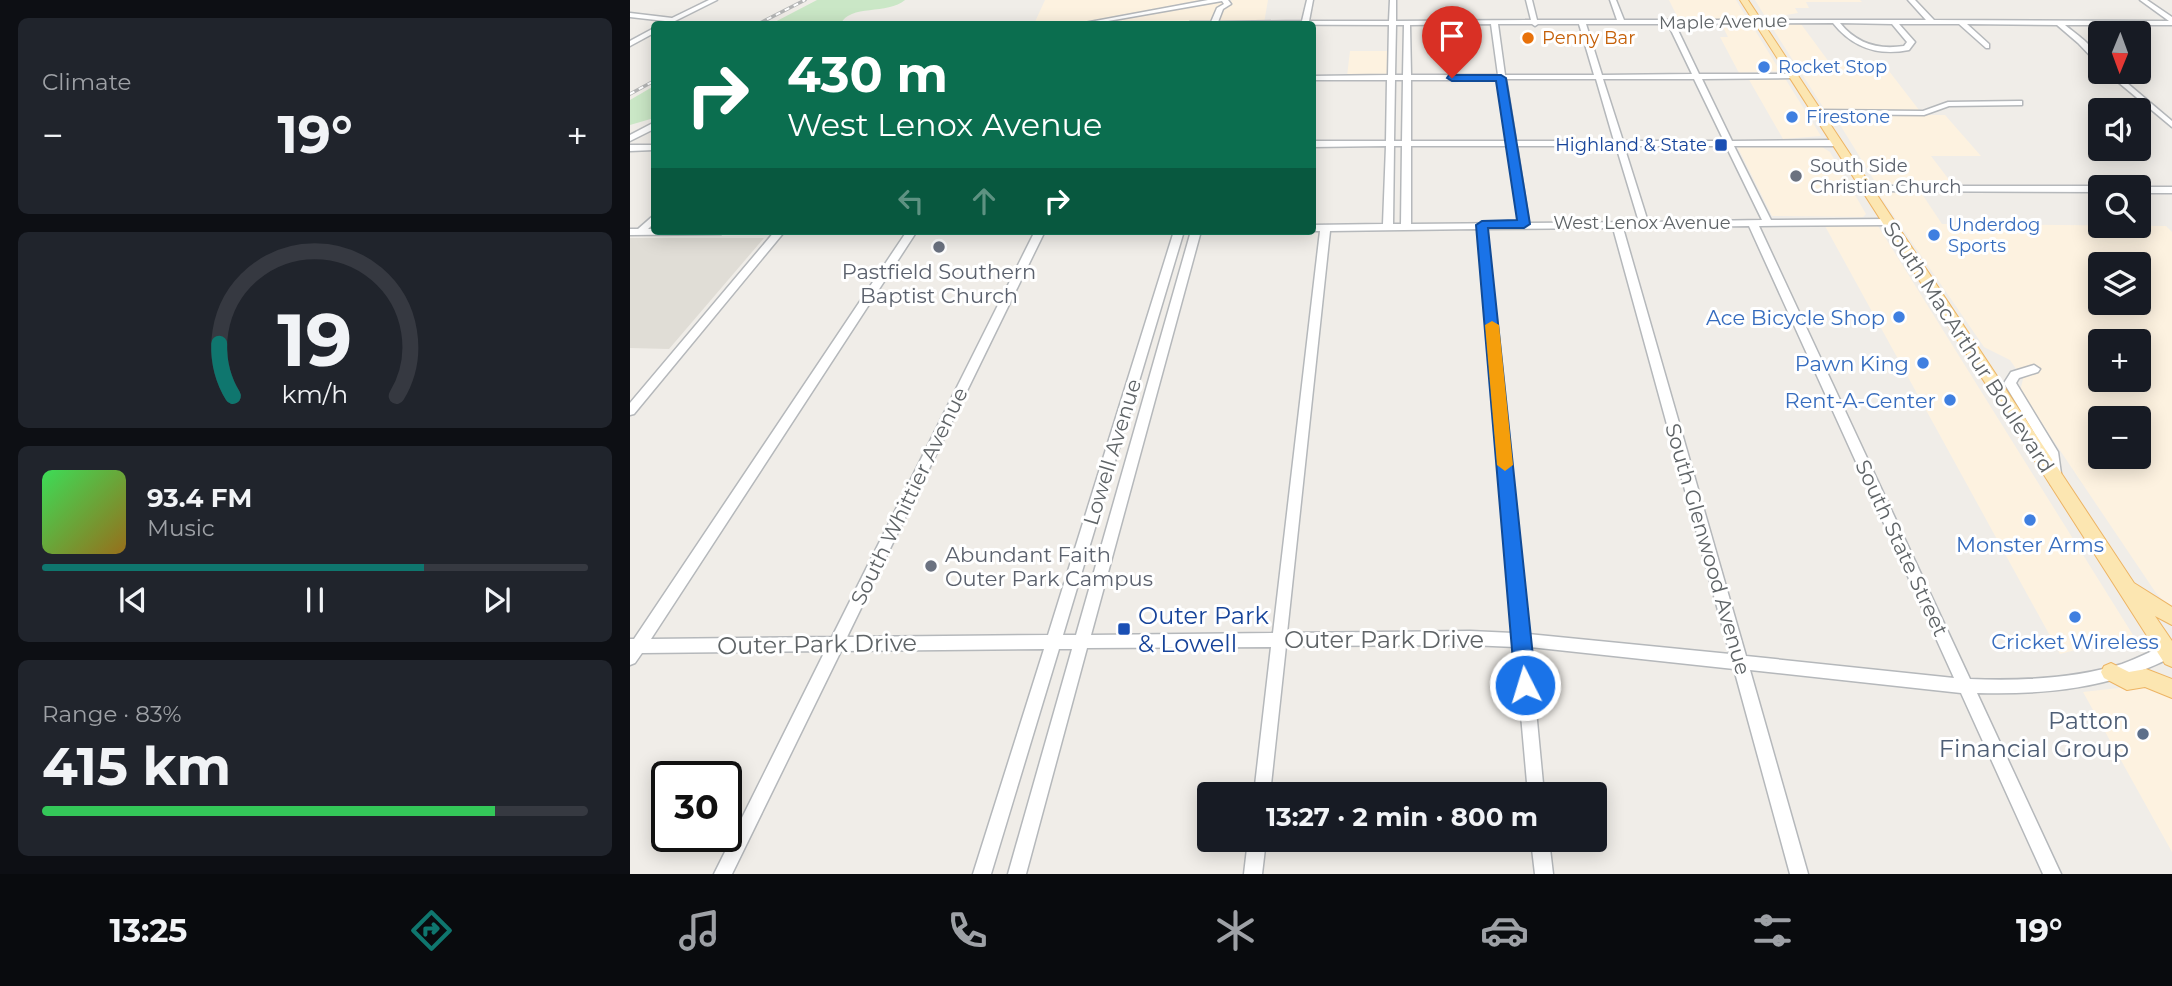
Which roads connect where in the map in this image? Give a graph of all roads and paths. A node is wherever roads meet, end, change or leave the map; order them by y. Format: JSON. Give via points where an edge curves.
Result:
{"nodes":[{"id":1,"x":714,"y":0,"type":"edge"},
{"id":2,"x":1221,"y":0,"type":"edge"},
{"id":3,"x":1310,"y":0,"type":"edge"},
{"id":4,"x":1393,"y":0,"type":"edge"},
{"id":5,"x":1529,"y":0,"type":"edge"},
{"id":6,"x":1613,"y":0,"type":"edge"},
{"id":7,"x":1744,"y":0,"type":"edge"},
{"id":8,"x":1911,"y":0,"type":"edge"},
{"id":9,"x":2143,"y":0,"type":"edge"},
{"id":10,"x":630,"y":15,"type":"edge"},
{"id":11,"x":674,"y":20,"type":"joint"},
{"id":12,"x":1099,"y":21,"type":"edge"},
{"id":13,"x":1215,"y":21,"type":"edge"},
{"id":14,"x":1306,"y":21,"type":"edge"},
{"id":15,"x":1758,"y":21,"type":"junction"},
{"id":16,"x":2172,"y":21,"type":"edge"},
{"id":17,"x":1835,"y":22,"type":"junction"},
{"id":18,"x":1894,"y":22,"type":"junction"},
{"id":19,"x":1932,"y":22,"type":"junction"},
{"id":20,"x":1961,"y":22,"type":"junction"},
{"id":21,"x":1583,"y":23,"type":"junction"},
{"id":22,"x":1622,"y":23,"type":"junction"},
{"id":23,"x":1671,"y":23,"type":"junction"},
{"id":24,"x":2059,"y":23,"type":"junction"},
{"id":25,"x":1316,"y":24,"type":"edge"},
{"id":26,"x":1392,"y":24,"type":"junction"},
{"id":27,"x":1407,"y":24,"type":"junction"},
{"id":28,"x":1494,"y":24,"type":"junction"},
{"id":29,"x":1535,"y":24,"type":"junction"},
{"id":30,"x":651,"y":32,"type":"edge"},
{"id":31,"x":630,"y":44,"type":"edge"},
{"id":32,"x":1986,"y":46,"type":"dead end"},
{"id":33,"x":2088,"y":49,"type":"edge"},
{"id":34,"x":1793,"y":76,"type":"junction"},
{"id":35,"x":1598,"y":77,"type":"junction"},
{"id":36,"x":1696,"y":77,"type":"junction"},
{"id":37,"x":1316,"y":78,"type":"edge"},
{"id":38,"x":1391,"y":78,"type":"junction"},
{"id":39,"x":1406,"y":78,"type":"junction"},
{"id":40,"x":1501,"y":78,"type":"junction"},
{"id":41,"x":2124,"y":84,"type":"edge"},
{"id":42,"x":2019,"y":103,"type":"dead end"},
{"id":43,"x":1816,"y":112,"type":"junction"},
{"id":44,"x":2172,"y":125,"type":"edge"},
{"id":45,"x":651,"y":128,"type":"edge"},
{"id":46,"x":630,"y":138,"type":"edge"},
{"id":47,"x":1728,"y":142,"type":"junction"},
{"id":48,"x":1836,"y":142,"type":"junction"},
{"id":49,"x":1511,"y":143,"type":"junction"},
{"id":50,"x":1619,"y":143,"type":"junction"},
{"id":51,"x":1316,"y":144,"type":"edge"},
{"id":52,"x":1391,"y":144,"type":"junction"},
{"id":53,"x":1405,"y":144,"type":"junction"},
{"id":54,"x":630,"y":148,"type":"edge"},
{"id":55,"x":651,"y":148,"type":"edge"},
{"id":56,"x":1866,"y":189,"type":"junction"},
{"id":57,"x":2088,"y":189,"type":"edge"},
{"id":58,"x":2151,"y":190,"type":"edge"},
{"id":59,"x":2172,"y":190,"type":"edge"},
{"id":60,"x":651,"y":220,"type":"edge"},
{"id":61,"x":1752,"y":222,"type":"junction"},
{"id":62,"x":1767,"y":222,"type":"junction"},
{"id":63,"x":1887,"y":222,"type":"junction"},
{"id":64,"x":1644,"y":223,"type":"junction"},
{"id":65,"x":1524,"y":224,"type":"junction"},
{"id":66,"x":1617,"y":224,"type":"junction"},
{"id":67,"x":1482,"y":225,"type":"junction"},
{"id":68,"x":1406,"y":226,"type":"junction"},
{"id":69,"x":1388,"y":227,"type":"junction"},
{"id":70,"x":1321,"y":229,"type":"edge"},
{"id":71,"x":635,"y":232,"type":"edge"},
{"id":72,"x":777,"y":235,"type":"edge"},
{"id":73,"x":909,"y":235,"type":"edge"},
{"id":74,"x":1038,"y":235,"type":"edge"},
{"id":75,"x":1178,"y":235,"type":"edge"},
{"id":76,"x":1195,"y":235,"type":"edge"},
{"id":77,"x":2034,"y":369,"type":"dead end"},
{"id":78,"x":1130,"y":394,"type":"junction"},
{"id":79,"x":1152,"y":394,"type":"junction"},
{"id":80,"x":630,"y":411,"type":"edge"},
{"id":81,"x":2056,"y":481,"type":"junction"},
{"id":82,"x":2122,"y":582,"type":"junction"},
{"id":83,"x":2172,"y":617,"type":"edge"},
{"id":84,"x":1279,"y":639,"type":"junction"},
{"id":85,"x":1521,"y":640,"type":"junction"},
{"id":86,"x":1054,"y":642,"type":"junction"},
{"id":87,"x":1082,"y":642,"type":"junction"},
{"id":88,"x":837,"y":643,"type":"junction"},
{"id":89,"x":633,"y":650,"type":"edge"},
{"id":90,"x":2171,"y":653,"type":"edge"},
{"id":91,"x":1740,"y":662,"type":"junction"},
{"id":92,"x":2111,"y":672,"type":"junction"},
{"id":93,"x":1966,"y":686,"type":"junction"},
{"id":94,"x":2172,"y":689,"type":"edge"},
{"id":95,"x":1263,"y":782,"type":"edge"},
{"id":96,"x":1535,"y":782,"type":"edge"},
{"id":97,"x":1256,"y":852,"type":"edge"},
{"id":98,"x":1541,"y":852,"type":"edge"},
{"id":99,"x":723,"y":874,"type":"edge"},
{"id":100,"x":982,"y":874,"type":"edge"},
{"id":101,"x":1017,"y":874,"type":"edge"},
{"id":102,"x":1253,"y":874,"type":"edge"},
{"id":103,"x":1544,"y":874,"type":"edge"},
{"id":104,"x":1799,"y":874,"type":"edge"},
{"id":105,"x":2052,"y":874,"type":"edge"}],
"edges":[{"from":1,"to":11,"type":"street"},
{"from":2,"to":12,"type":"street"},
{"from":2,"to":13,"type":"street","via":[[1228,4],[1220,8]]},
{"from":3,"to":14,"type":"street"},
{"from":4,"to":26,"type":"street"},
{"from":5,"to":29,"type":"street"},
{"from":6,"to":22,"type":"street"},
{"from":7,"to":15,"type":"main road","name":"South MacArthur Boulevard"},
{"from":8,"to":19,"type":"street"},
{"from":9,"to":16,"type":"street"},
{"from":10,"to":11,"type":"street"},
{"from":15,"to":17,"type":"street","name":"Maple Avenue"},
{"from":15,"to":23,"type":"street","name":"Maple Avenue"},
{"from":15,"to":34,"type":"main road","name":"South MacArthur Boulevard"},
{"from":16,"to":24,"type":"street","name":"Maple Avenue"},
{"from":17,"to":18,"type":"street","name":"Maple Avenue"},
{"from":17,"to":18,"type":"street","via":[[1855,43],[1906,48],[1911,42]]},
{"from":18,"to":19,"type":"street","name":"Maple Avenue"},
{"from":19,"to":20,"type":"street","name":"Maple Avenue"},
{"from":20,"to":24,"type":"street","name":"Maple Avenue"},
{"from":20,"to":32,"type":"street"},
{"from":21,"to":22,"type":"street","name":"Maple Avenue"},
{"from":21,"to":29,"type":"street","name":"Maple Avenue"},
{"from":21,"to":35,"type":"street"},
{"from":22,"to":23,"type":"street","name":"Maple Avenue"},
{"from":23,"to":36,"type":"street"},
{"from":24,"to":33,"type":"street"},
{"from":25,"to":26,"type":"street","name":"Maple Avenue"},
{"from":26,"to":27,"type":"street","name":"Maple Avenue"},
{"from":26,"to":38,"type":"street"},
{"from":27,"to":28,"type":"street","name":"Maple Avenue"},
{"from":27,"to":39,"type":"street"},
{"from":28,"to":29,"type":"street","name":"Maple Avenue"},
{"from":28,"to":40,"type":"street"},
{"from":30,"to":31,"type":"street"},
{"from":34,"to":36,"type":"street"},
{"from":34,"to":43,"type":"main road","name":"South MacArthur Boulevard"},
{"from":35,"to":36,"type":"street"},
{"from":35,"to":40,"type":"street"},
{"from":35,"to":50,"type":"street"},
{"from":36,"to":47,"type":"street"},
{"from":37,"to":38,"type":"street"},
{"from":38,"to":39,"type":"street"},
{"from":38,"to":52,"type":"street"},
{"from":39,"to":40,"type":"street"},
{"from":39,"to":53,"type":"street"},
{"from":40,"to":49,"type":"street"},
{"from":41,"to":44,"type":"street"},
{"from":42,"to":43,"type":"street","via":[[1948,104],[1924,113]]},
{"from":43,"to":48,"type":"main road","name":"South MacArthur Boulevard"},
{"from":45,"to":46,"type":"street"},
{"from":47,"to":48,"type":"street"},
{"from":47,"to":50,"type":"street"},
{"from":47,"to":62,"type":"street"},
{"from":48,"to":56,"type":"main road","name":"South MacArthur Boulevard"},
{"from":49,"to":50,"type":"street"},
{"from":49,"to":53,"type":"street"},
{"from":49,"to":65,"type":"street"},
{"from":50,"to":64,"type":"street"},
{"from":51,"to":52,"type":"street"},
{"from":52,"to":53,"type":"street"},
{"from":52,"to":69,"type":"street"},
{"from":53,"to":68,"type":"street"},
{"from":54,"to":55,"type":"street"},
{"from":56,"to":57,"type":"street"},
{"from":56,"to":63,"type":"main road","name":"South MacArthur Boulevard"},
{"from":58,"to":59,"type":"street"},
{"from":60,"to":71,"type":"street"},
{"from":61,"to":62,"type":"street","name":"West Lenox Avenue"},
{"from":61,"to":64,"type":"street","name":"West Lenox Avenue"},
{"from":61,"to":93,"type":"street","name":"South State Street"},
{"from":62,"to":63,"type":"street","name":"West Lenox Avenue"},
{"from":63,"to":81,"type":"main road","name":"South MacArthur Boulevard"},
{"from":64,"to":66,"type":"street","name":"West Lenox Avenue"},
{"from":65,"to":66,"type":"street","name":"West Lenox Avenue"},
{"from":65,"to":67,"type":"street","name":"West Lenox Avenue"},
{"from":66,"to":91,"type":"street","name":"South Glenwood Avenue"},
{"from":67,"to":68,"type":"street","name":"West Lenox Avenue"},
{"from":67,"to":85,"type":"street"},
{"from":68,"to":69,"type":"street","name":"West Lenox Avenue"},
{"from":69,"to":70,"type":"street","name":"West Lenox Avenue"},
{"from":70,"to":84,"type":"street"},
{"from":72,"to":80,"type":"street"},
{"from":73,"to":89,"type":"street"},
{"from":74,"to":88,"type":"street","name":"South Whittier Avenue"},
{"from":75,"to":78,"type":"street","name":"Lowell Avenue"},
{"from":76,"to":79,"type":"street","name":"Lowell Avenue"},
{"from":77,"to":81,"type":"street","via":[[2015,375],[2010,383],[2052,452]]},
{"from":78,"to":79,"type":"street"},
{"from":78,"to":86,"type":"street","name":"Lowell Avenue"},
{"from":79,"to":87,"type":"street","name":"Lowell Avenue"},
{"from":81,"to":82,"type":"main road","name":"South MacArthur Boulevard"},
{"from":82,"to":83,"type":"main road"},
{"from":82,"to":90,"type":"main road","name":"South MacArthur Boulevard"},
{"from":84,"to":85,"type":"street","name":"Outer Park Drive"},
{"from":84,"to":87,"type":"street","name":"Outer Park Drive"},
{"from":84,"to":95,"type":"street"},
{"from":85,"to":91,"type":"street","name":"Outer Park Drive"},
{"from":85,"to":96,"type":"street"},
{"from":86,"to":87,"type":"street","name":"Outer Park Drive"},
{"from":86,"to":88,"type":"street","name":"Outer Park Drive"},
{"from":86,"to":100,"type":"street","name":"Lowell Avenue"},
{"from":87,"to":101,"type":"street","name":"Lowell Avenue"},
{"from":88,"to":89,"type":"street","name":"Outer Park Drive"},
{"from":88,"to":99,"type":"street","name":"South Whittier Avenue"},
{"from":90,"to":92,"type":"street","name":"Outer Park Drive"},
{"from":91,"to":93,"type":"street","name":"Outer Park Drive"},
{"from":91,"to":104,"type":"street","name":"South Glenwood Avenue"},
{"from":92,"to":93,"type":"street","name":"Outer Park Drive","via":[[2050,685]]},
{"from":92,"to":94,"type":"main road","via":[[2127,681],[2146,678]]},
{"from":93,"to":105,"type":"street","name":"South State Street"},
{"from":97,"to":102,"type":"street"},
{"from":98,"to":103,"type":"street"}]}
